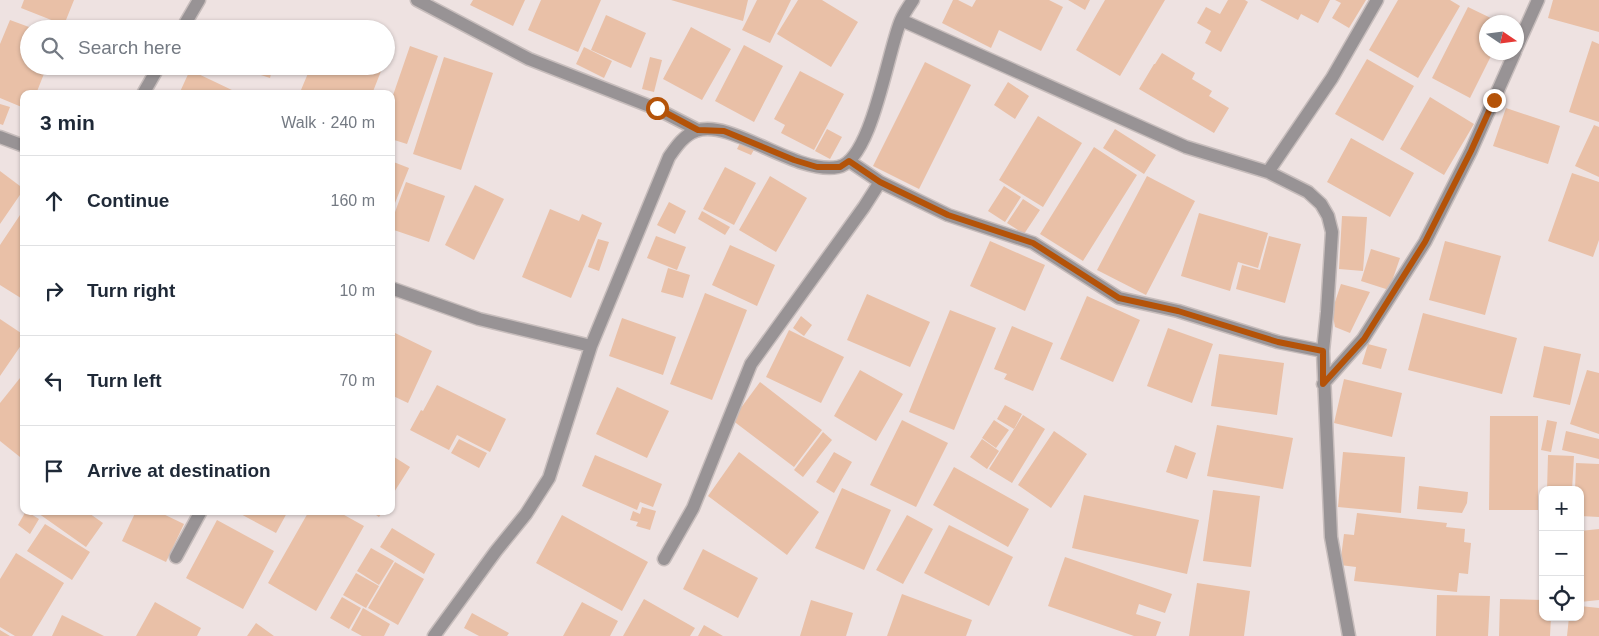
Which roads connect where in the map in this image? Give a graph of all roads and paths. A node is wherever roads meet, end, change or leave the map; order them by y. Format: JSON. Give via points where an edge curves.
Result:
{"nodes":[{"id":1,"x":199,"y":0,"type":"edge"},
{"id":2,"x":417,"y":0,"type":"edge"},
{"id":3,"x":912,"y":0,"type":"edge"},
{"id":4,"x":1377,"y":0,"type":"edge"},
{"id":5,"x":1538,"y":0,"type":"edge"},
{"id":6,"x":187,"y":20,"type":"edge"},
{"id":7,"x":901,"y":20,"type":"junction"},
{"id":8,"x":1524,"y":32,"type":"edge"},
{"id":9,"x":1512,"y":60,"type":"edge"},
{"id":10,"x":154,"y":75,"type":"edge"},
{"id":11,"x":145,"y":90,"type":"edge"},
{"id":12,"x":698,"y":130,"type":"junction"},
{"id":13,"x":0,"y":137,"type":"edge"},
{"id":14,"x":20,"y":144,"type":"edge"},
{"id":15,"x":849,"y":161,"type":"junction"},
{"id":16,"x":1268,"y":172,"type":"junction"},
{"id":17,"x":880,"y":182,"type":"junction"},
{"id":18,"x":395,"y":289,"type":"edge"},
{"id":19,"x":591,"y":346,"type":"junction"},
{"id":20,"x":1323,"y":351,"type":"junction"},
{"id":21,"x":1323,"y":384,"type":"junction"},
{"id":22,"x":199,"y":515,"type":"edge"},
{"id":23,"x":176,"y":557,"type":"dead end"},
{"id":24,"x":664,"y":560,"type":"dead end"},
{"id":25,"x":434,"y":636,"type":"edge"},
{"id":26,"x":1349,"y":636,"type":"edge"}],
"edges":[{"from":1,"to":6,"type":"street"},
{"from":2,"to":12,"type":"street","via":[[529,59],[657,108]]},
{"from":3,"to":7,"type":"street"},
{"from":4,"to":16,"type":"street","via":[[1332,78]]},
{"from":5,"to":8,"type":"street"},
{"from":7,"to":15,"type":"street","via":[[868,131]]},
{"from":7,"to":16,"type":"street","via":[[1186,147]]},
{"from":9,"to":21,"type":"street","via":[[1425,242],[1364,339]]},
{"from":10,"to":11,"type":"street"},
{"from":12,"to":15,"type":"street","via":[[724,131],[817,167],[840,167]]},
{"from":12,"to":19,"type":"street","via":[[689,134],[669,156]]},
{"from":13,"to":14,"type":"street"},
{"from":15,"to":17,"type":"street"},
{"from":16,"to":20,"type":"street","via":[[1308,192],[1322,204],[1328,216],[1332,232]]},
{"from":17,"to":20,"type":"street","via":[[948,215],[1033,243],[1119,298],[1178,311],[1278,342]]},
{"from":17,"to":24,"type":"street","via":[[751,364],[693,508]]},
{"from":18,"to":19,"type":"street","via":[[479,319]]},
{"from":19,"to":25,"type":"street","via":[[549,478],[526,514]]},
{"from":20,"to":21,"type":"street"},
{"from":21,"to":26,"type":"street","via":[[1331,537]]},
{"from":22,"to":23,"type":"street"}]}
